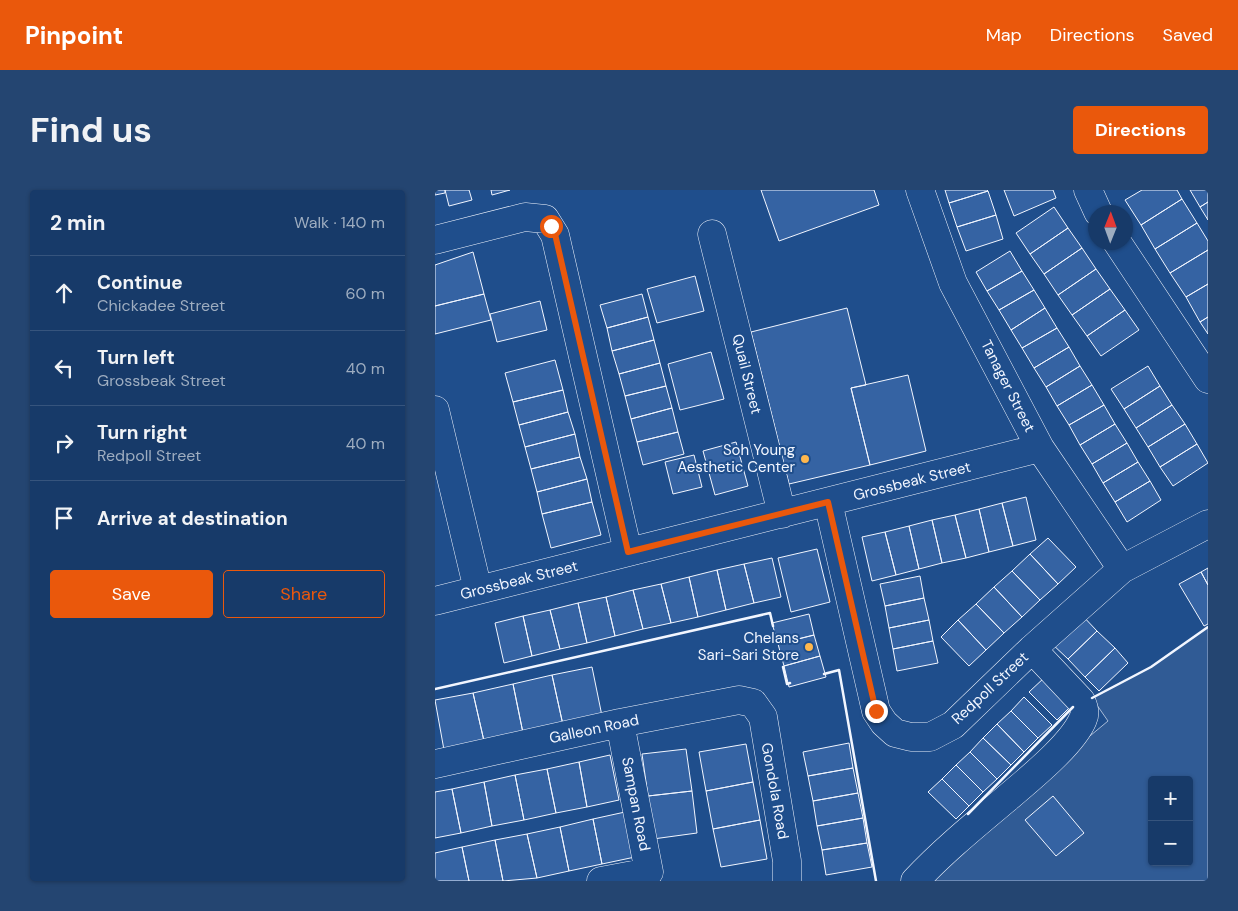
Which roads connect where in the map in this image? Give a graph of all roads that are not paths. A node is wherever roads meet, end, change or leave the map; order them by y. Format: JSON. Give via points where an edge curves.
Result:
{"nodes":[{"id":1,"x":920,"y":190,"type":"edge"},
{"id":2,"x":1088,"y":190,"type":"edge"},
{"id":3,"x":1095,"y":205,"type":"edge"},
{"id":4,"x":711,"y":234,"type":"dead end"},
{"id":5,"x":435,"y":240,"type":"edge"},
{"id":6,"x":1122,"y":250,"type":"edge"},
{"id":7,"x":1208,"y":379,"type":"edge"},
{"id":8,"x":435,"y":413,"type":"edge"},
{"id":9,"x":1040,"y":448,"type":"junction"},
{"id":10,"x":828,"y":502,"type":"junction"},
{"id":11,"x":782,"y":514,"type":"junction"},
{"id":12,"x":1208,"y":524,"type":"edge"},
{"id":13,"x":628,"y":552,"type":"junction"},
{"id":14,"x":1122,"y":569,"type":"junction"},
{"id":15,"x":478,"y":590,"type":"junction"},
{"id":16,"x":435,"y":601,"type":"edge"},
{"id":17,"x":1032,"y":649,"type":"junction"},
{"id":18,"x":753,"y":703,"type":"joint"},
{"id":19,"x":620,"y":723,"type":"junction"},
{"id":20,"x":435,"y":764,"type":"edge"},
{"id":21,"x":645,"y":877,"type":"edge"},
{"id":22,"x":601,"y":881,"type":"edge"},
{"id":23,"x":787,"y":881,"type":"edge"},
{"id":24,"x":915,"y":881,"type":"edge"}],
"edges":[{"from":1,"to":9,"type":"street","name":"Tanager Street","via":[[953,282]]},
{"from":2,"to":3,"type":"street"},
{"from":4,"to":11,"type":"street","name":"Quail Street"},
{"from":5,"to":13,"type":"street","via":[[525,217],[545,219],[551,226]]},
{"from":6,"to":7,"type":"street"},
{"from":8,"to":15,"type":"street"},
{"from":9,"to":10,"type":"street","name":"Grossbeak Street"},
{"from":9,"to":14,"type":"street","name":"Tanager Street"},
{"from":10,"to":11,"type":"street","name":"Grossbeak Street"},
{"from":10,"to":17,"type":"street","name":"Redpoll Street","via":[[876,711],[895,733],[911,738],[930,737],[953,725]]},
{"from":11,"to":13,"type":"street","name":"Grossbeak Street"},
{"from":12,"to":14,"type":"street","name":"Redpoll Street"},
{"from":13,"to":15,"type":"street","name":"Grossbeak Street"},
{"from":14,"to":17,"type":"street","name":"Redpoll Street"},
{"from":15,"to":16,"type":"street","name":"Grossbeak Street"},
{"from":17,"to":24,"type":"street","via":[[1081,701],[1084,717],[1038,772]]},
{"from":18,"to":19,"type":"street","name":"Galleon Road","via":[[739,700]]},
{"from":18,"to":23,"type":"street","name":"Gondola Road","via":[[763,717],[787,861]]},
{"from":19,"to":20,"type":"street","name":"Galleon Road"},
{"from":19,"to":21,"type":"street","name":"Sampan Road"},
{"from":21,"to":22,"type":"street"}]}
